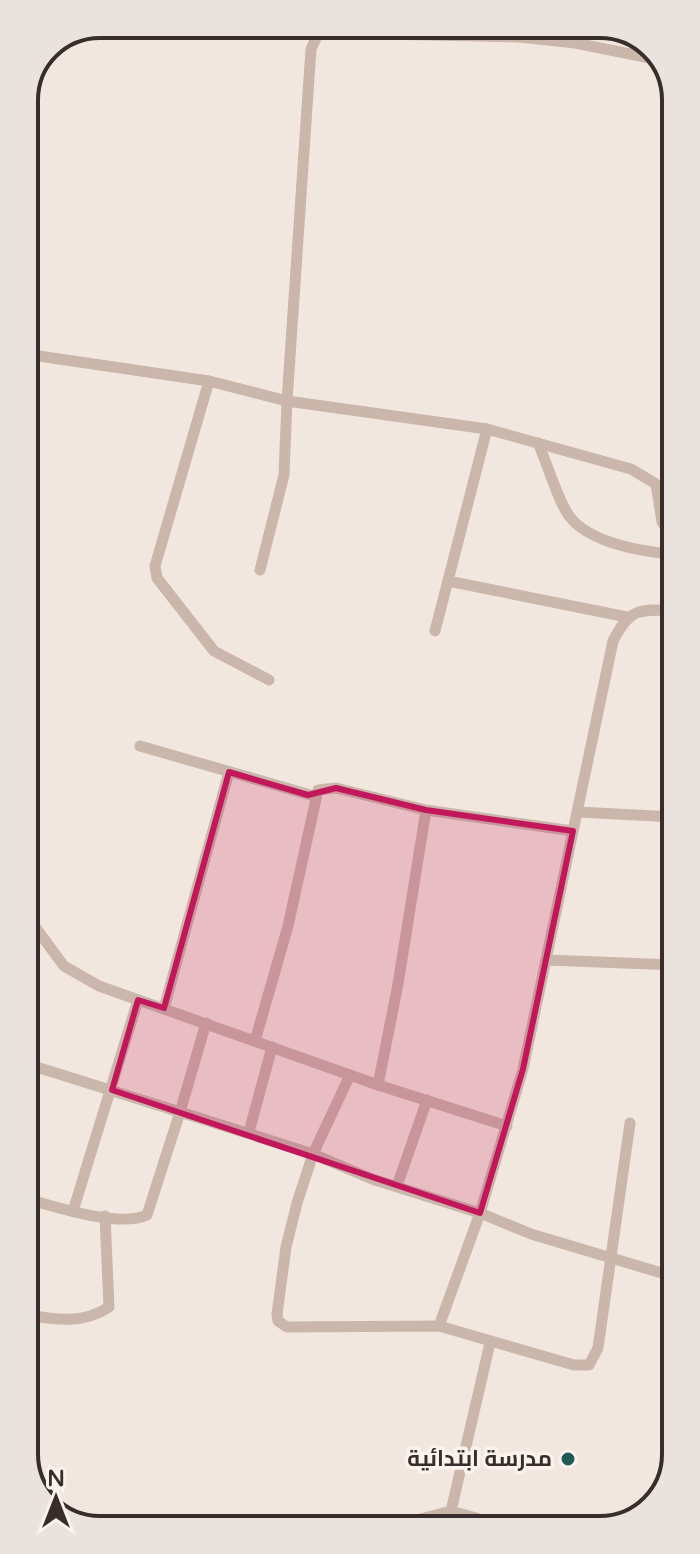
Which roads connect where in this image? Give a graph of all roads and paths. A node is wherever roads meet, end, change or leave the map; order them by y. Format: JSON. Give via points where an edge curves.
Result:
{"nodes":[{"id":1,"x":553,"y":38,"type":"edge"},
{"id":2,"x":316,"y":39,"type":"edge"},
{"id":3,"x":644,"y":56,"type":"edge"},
{"id":4,"x":38,"y":356,"type":"edge"},
{"id":5,"x":209,"y":381,"type":"junction"},
{"id":6,"x":287,"y":401,"type":"junction"},
{"id":7,"x":487,"y":429,"type":"junction"},
{"id":8,"x":538,"y":443,"type":"junction"},
{"id":9,"x":662,"y":522,"type":"edge"},
{"id":10,"x":662,"y":553,"type":"edge"},
{"id":11,"x":260,"y":570,"type":"dead end"},
{"id":12,"x":448,"y":581,"type":"junction"},
{"id":13,"x":662,"y":611,"type":"edge"},
{"id":14,"x":627,"y":617,"type":"junction"},
{"id":15,"x":435,"y":631,"type":"dead end"},
{"id":16,"x":269,"y":680,"type":"dead end"},
{"id":17,"x":140,"y":746,"type":"dead end"},
{"id":18,"x":229,"y":772,"type":"junction"},
{"id":19,"x":314,"y":796,"type":"junction"},
{"id":20,"x":426,"y":810,"type":"junction"},
{"id":21,"x":578,"y":812,"type":"junction"},
{"id":22,"x":662,"y":816,"type":"edge"},
{"id":23,"x":573,"y":831,"type":"junction"},
{"id":24,"x":38,"y":930,"type":"edge"},
{"id":25,"x":547,"y":960,"type":"junction"},
{"id":26,"x":662,"y":964,"type":"edge"},
{"id":27,"x":138,"y":1000,"type":"junction"},
{"id":28,"x":164,"y":1008,"type":"junction"},
{"id":29,"x":206,"y":1023,"type":"junction"},
{"id":30,"x":255,"y":1041,"type":"junction"},
{"id":31,"x":272,"y":1047,"type":"junction"},
{"id":32,"x":38,"y":1067,"type":"edge"},
{"id":33,"x":350,"y":1075,"type":"junction"},
{"id":34,"x":378,"y":1085,"type":"junction"},
{"id":35,"x":112,"y":1090,"type":"junction"},
{"id":36,"x":427,"y":1100,"type":"junction"},
{"id":37,"x":180,"y":1112,"type":"junction"},
{"id":38,"x":630,"y":1123,"type":"dead end"},
{"id":39,"x":507,"y":1126,"type":"junction"},
{"id":40,"x":249,"y":1132,"type":"junction"},
{"id":41,"x":313,"y":1154,"type":"junction"},
{"id":42,"x":397,"y":1186,"type":"junction"},
{"id":43,"x":38,"y":1202,"type":"edge"},
{"id":44,"x":73,"y":1211,"type":"junction"},
{"id":45,"x":480,"y":1213,"type":"junction"},
{"id":46,"x":105,"y":1216,"type":"junction"},
{"id":47,"x":608,"y":1259,"type":"junction"},
{"id":48,"x":662,"y":1274,"type":"edge"},
{"id":49,"x":38,"y":1317,"type":"edge"},
{"id":50,"x":439,"y":1326,"type":"junction"},
{"id":51,"x":490,"y":1343,"type":"junction"},
{"id":52,"x":451,"y":1511,"type":"junction"},
{"id":53,"x":432,"y":1516,"type":"edge"},
{"id":54,"x":469,"y":1516,"type":"edge"}],
"edges":[{"from":1,"to":3,"type":"street"},
{"from":2,"to":6,"type":"street","via":[[311,49]]},
{"from":4,"to":5,"type":"street"},
{"from":5,"to":6,"type":"street"},
{"from":5,"to":16,"type":"street","via":[[155,566],[157,578],[214,651]]},
{"from":6,"to":7,"type":"street"},
{"from":6,"to":11,"type":"street","via":[[284,475]]},
{"from":7,"to":8,"type":"street"},
{"from":7,"to":12,"type":"street"},
{"from":8,"to":9,"type":"street","via":[[650,477],[659,493]]},
{"from":8,"to":10,"type":"street","via":[[569,517],[595,536]]},
{"from":12,"to":14,"type":"street"},
{"from":12,"to":15,"type":"street"},
{"from":13,"to":14,"type":"street"},
{"from":14,"to":21,"type":"street","via":[[613,641]]},
{"from":17,"to":18,"type":"street"},
{"from":18,"to":19,"type":"street"},
{"from":18,"to":28,"type":"street"},
{"from":19,"to":20,"type":"street","via":[[324,787],[336,788]]},
{"from":19,"to":30,"type":"street","via":[[288,926]]},
{"from":20,"to":23,"type":"street"},
{"from":20,"to":34,"type":"street"},
{"from":21,"to":22,"type":"street"},
{"from":21,"to":23,"type":"street"},
{"from":23,"to":25,"type":"street"},
{"from":24,"to":27,"type":"street","via":[[70,971]]},
{"from":25,"to":26,"type":"street"},
{"from":25,"to":39,"type":"street"},
{"from":27,"to":28,"type":"street"},
{"from":27,"to":35,"type":"street"},
{"from":28,"to":29,"type":"street"},
{"from":29,"to":30,"type":"street"},
{"from":29,"to":37,"type":"street"},
{"from":30,"to":31,"type":"street"},
{"from":31,"to":33,"type":"street"},
{"from":31,"to":40,"type":"street"},
{"from":32,"to":35,"type":"street"},
{"from":33,"to":34,"type":"street"},
{"from":33,"to":41,"type":"street"},
{"from":34,"to":36,"type":"street"},
{"from":35,"to":37,"type":"street"},
{"from":35,"to":44,"type":"street"},
{"from":36,"to":39,"type":"street"},
{"from":36,"to":42,"type":"street"},
{"from":37,"to":40,"type":"street"},
{"from":37,"to":46,"type":"street","via":[[150,1211],[138,1219]]},
{"from":38,"to":47,"type":"street"},
{"from":39,"to":45,"type":"street"},
{"from":40,"to":41,"type":"street"},
{"from":41,"to":42,"type":"street"},
{"from":41,"to":50,"type":"street","via":[[286,1247],[278,1321],[287,1327]]},
{"from":42,"to":45,"type":"street"},
{"from":43,"to":44,"type":"street"},
{"from":44,"to":46,"type":"street"},
{"from":45,"to":47,"type":"street"},
{"from":45,"to":50,"type":"street"},
{"from":46,"to":49,"type":"street","via":[[109,1307],[83,1318]]},
{"from":47,"to":48,"type":"street"},
{"from":47,"to":51,"type":"street","via":[[598,1348],[591,1363],[574,1365]]},
{"from":50,"to":51,"type":"street"},
{"from":51,"to":52,"type":"street"},
{"from":52,"to":53,"type":"street"},
{"from":52,"to":54,"type":"street"}]}
